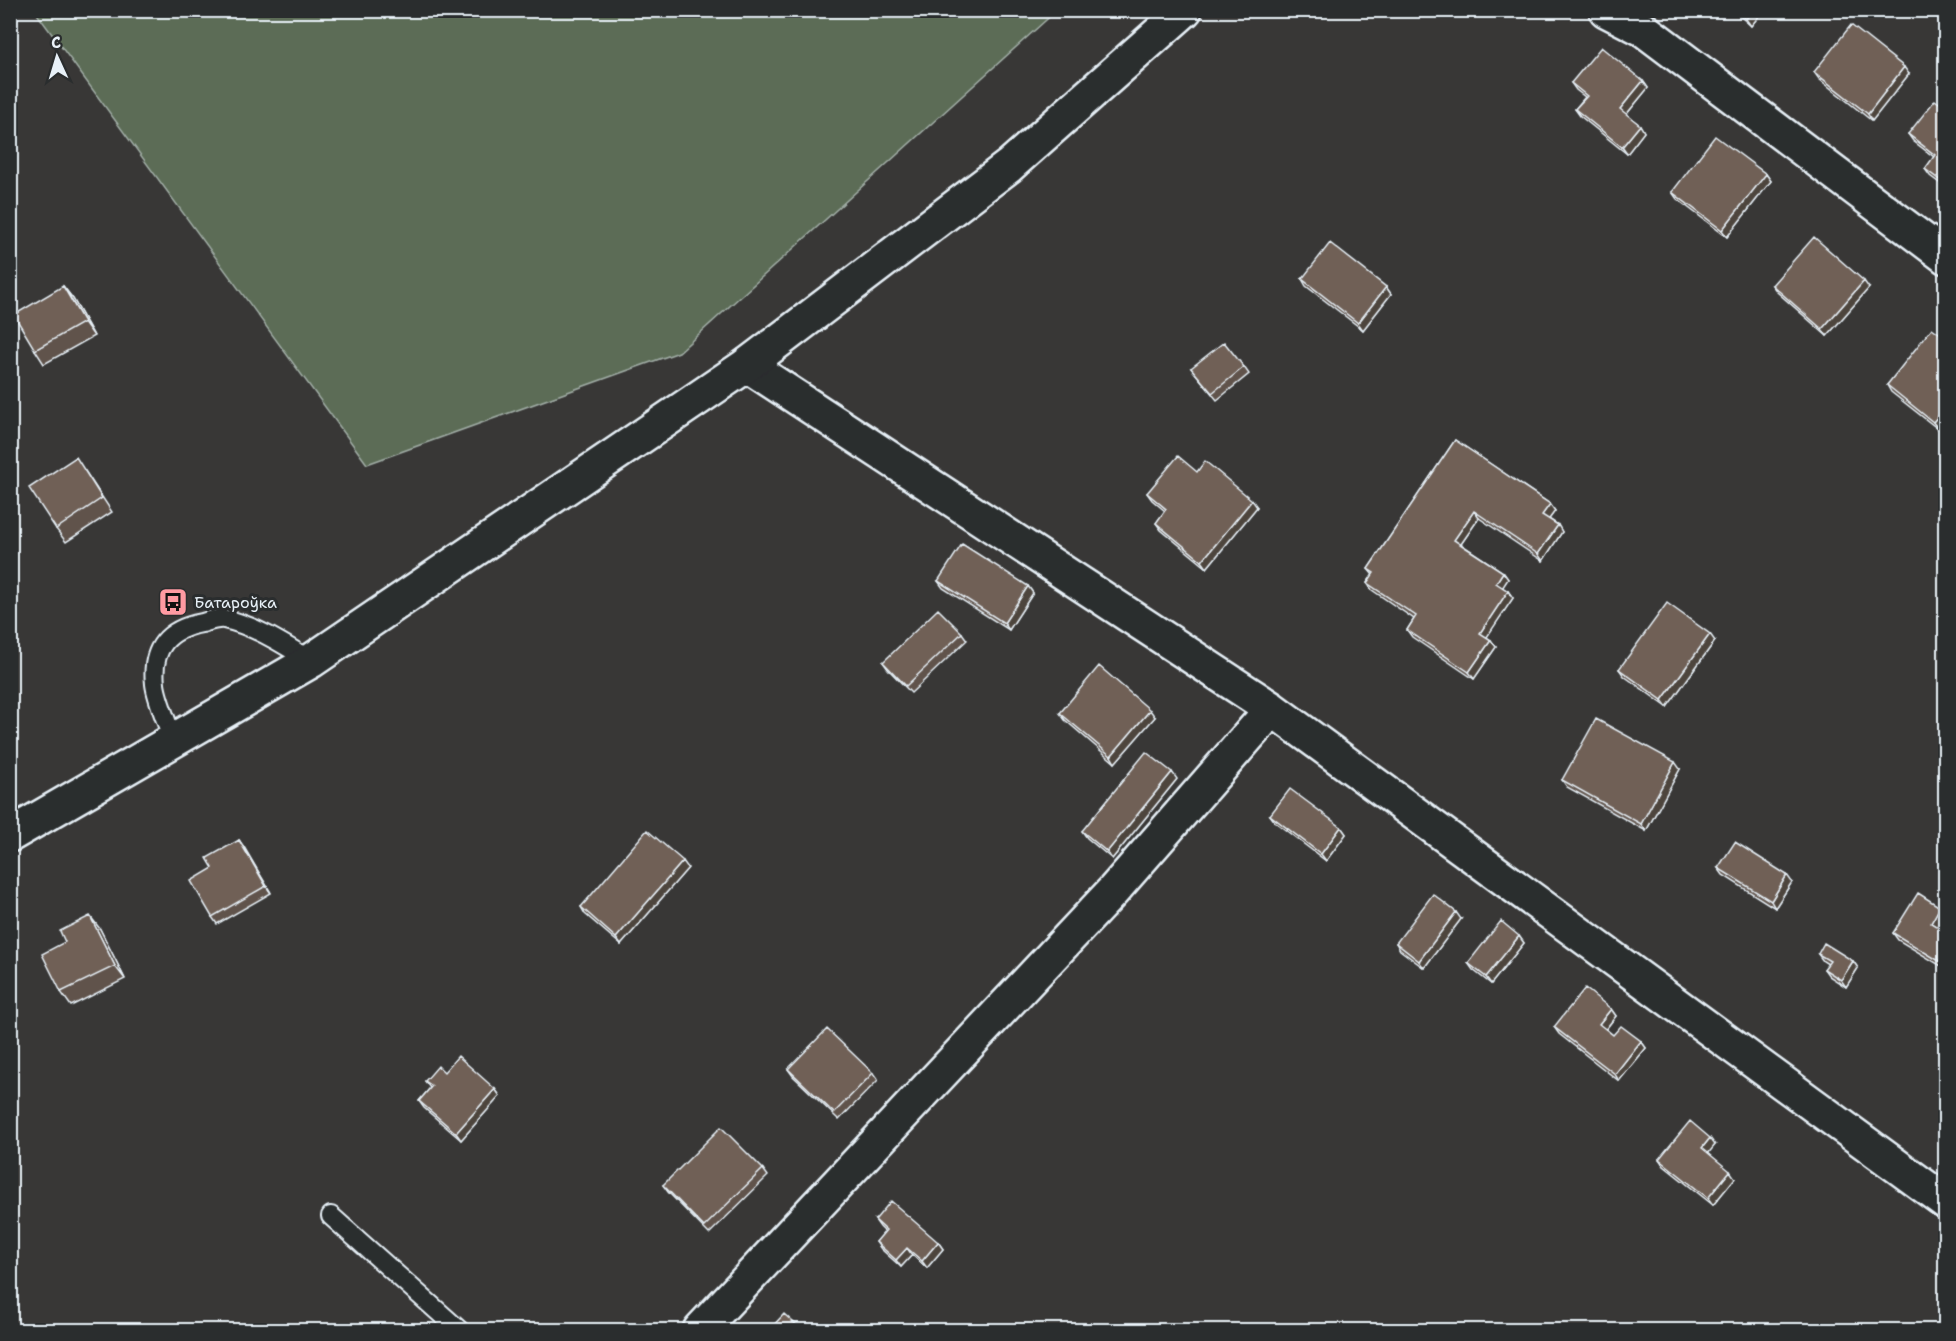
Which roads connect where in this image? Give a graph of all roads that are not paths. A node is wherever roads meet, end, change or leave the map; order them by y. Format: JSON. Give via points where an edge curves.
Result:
{"nodes":[{"id":1,"x":1185,"y":10,"type":"edge"},
{"id":2,"x":1606,"y":10,"type":"edge"},
{"id":3,"x":1946,"y":257,"type":"edge"},
{"id":4,"x":747,"y":365,"type":"junction"},
{"id":5,"x":311,"y":661,"type":"junction"},
{"id":6,"x":1272,"y":709,"type":"junction"},
{"id":7,"x":173,"y":741,"type":"junction"},
{"id":8,"x":10,"y":836,"type":"edge"},
{"id":9,"x":1946,"y":1202,"type":"edge"},
{"id":10,"x":331,"y":1216,"type":"dead end"},
{"id":11,"x":459,"y":1330,"type":"edge"},
{"id":12,"x":700,"y":1330,"type":"edge"}],
"edges":[{"from":1,"to":4,"type":"street","via":[[1009,166]]},
{"from":2,"to":3,"type":"street","via":[[1643,29]]},
{"from":4,"to":5,"type":"street"},
{"from":4,"to":6,"type":"street"},
{"from":5,"to":7,"type":"street"},
{"from":5,"to":7,"type":"lane","via":[[266,634],[222,618],[190,625],[171,635],[156,655],[155,684]]},
{"from":6,"to":9,"type":"street"},
{"from":6,"to":12,"type":"street","via":[[1113,891]]},
{"from":7,"to":8,"type":"street"},
{"from":10,"to":11,"type":"lane"}]}
